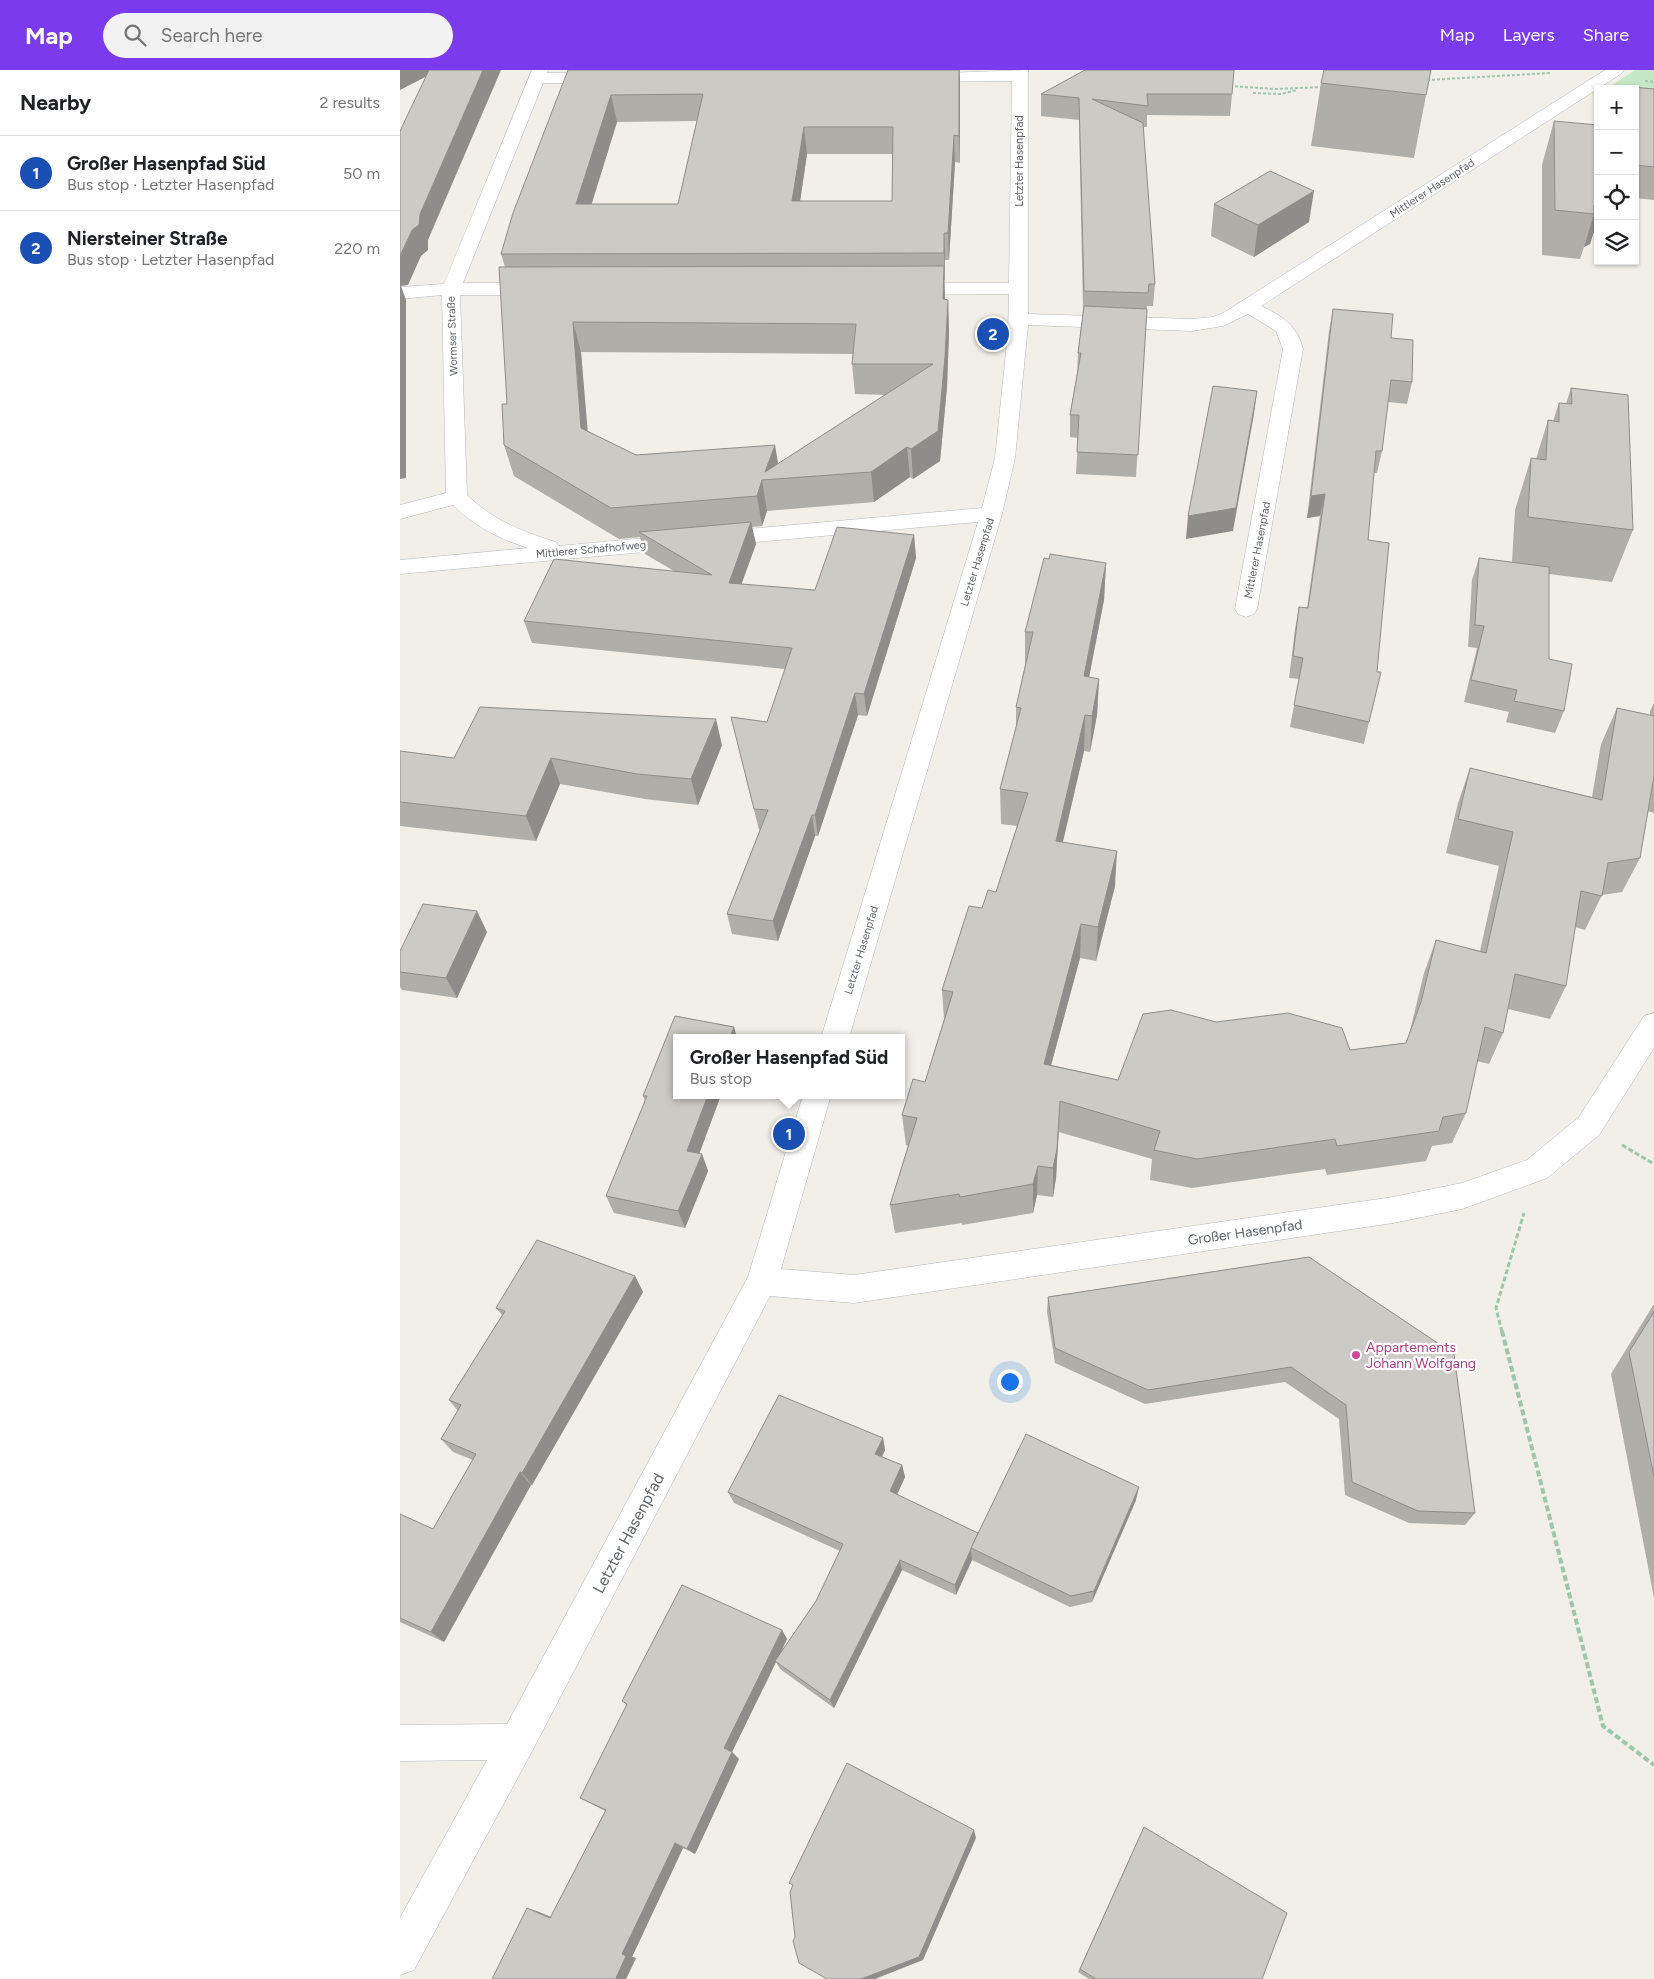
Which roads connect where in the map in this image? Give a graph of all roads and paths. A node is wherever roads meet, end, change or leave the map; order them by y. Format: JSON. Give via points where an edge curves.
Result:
{"nodes":[{"id":1,"x":1616,"y":70,"type":"edge"},
{"id":2,"x":1019,"y":73,"type":"edge"},
{"id":3,"x":538,"y":74,"type":"edge"},
{"id":4,"x":911,"y":77,"type":"edge"},
{"id":5,"x":616,"y":78,"type":"edge"},
{"id":6,"x":1426,"y":80,"type":"edge"},
{"id":7,"x":1596,"y":82,"type":"junction"},
{"id":8,"x":1226,"y":85,"type":"edge"},
{"id":9,"x":1329,"y":86,"type":"edge"},
{"id":10,"x":1300,"y":88,"type":"junction"},
{"id":11,"x":1253,"y":93,"type":"dead end"},
{"id":12,"x":888,"y":288,"type":"edge"},
{"id":13,"x":1018,"y":288,"type":"junction"},
{"id":14,"x":451,"y":289,"type":"junction"},
{"id":15,"x":560,"y":289,"type":"edge"},
{"id":16,"x":400,"y":292,"type":"edge"},
{"id":17,"x":1248,"y":307,"type":"junction"},
{"id":18,"x":1018,"y":319,"type":"junction"},
{"id":19,"x":457,"y":497,"type":"junction"},
{"id":20,"x":400,"y":512,"type":"edge"},
{"id":21,"x":991,"y":514,"type":"junction"},
{"id":22,"x":564,"y":551,"type":"junction"},
{"id":23,"x":400,"y":567,"type":"edge"},
{"id":24,"x":1246,"y":609,"type":"dead end"},
{"id":25,"x":1654,"y":1024,"type":"edge"},
{"id":26,"x":835,"y":1034,"type":"edge"},
{"id":27,"x":816,"y":1099,"type":"edge"},
{"id":28,"x":1537,"y":1169,"type":"junction"},
{"id":29,"x":762,"y":1281,"type":"junction"},
{"id":30,"x":516,"y":1742,"type":"junction"},
{"id":31,"x":400,"y":1743,"type":"edge"},
{"id":32,"x":1654,"y":1765,"type":"edge"},
{"id":33,"x":400,"y":1956,"type":"edge"}],
"edges":[{"from":1,"to":7,"type":"street","name":"Mittlerer Hasenpfad"},
{"from":2,"to":4,"type":"street"},
{"from":2,"to":13,"type":"street","name":"Letzter Hasenpfad"},
{"from":3,"to":5,"type":"street"},
{"from":3,"to":14,"type":"street","name":"Wormser Straße"},
{"from":6,"to":7,"type":"path","via":[[1552,72]]},
{"from":7,"to":17,"type":"street","name":"Mittlerer Hasenpfad"},
{"from":8,"to":10,"type":"path","via":[[1274,90]]},
{"from":9,"to":10,"type":"path"},
{"from":10,"to":11,"type":"path","via":[[1278,95]]},
{"from":12,"to":13,"type":"street"},
{"from":13,"to":18,"type":"street","name":"Letzter Hasenpfad"},
{"from":14,"to":15,"type":"street"},
{"from":14,"to":16,"type":"street"},
{"from":14,"to":19,"type":"street","name":"Wormser Straße"},
{"from":17,"to":18,"type":"street","name":"Mittlerer Hasenpfad","via":[[1216,322],[1192,324]]},
{"from":17,"to":24,"type":"street","name":"Mittlerer Hasenpfad","via":[[1280,323],[1291,335],[1293,348]]},
{"from":18,"to":21,"type":"street","name":"Letzter Hasenpfad","via":[[1005,458]]},
{"from":19,"to":20,"type":"street"},
{"from":19,"to":22,"type":"street","via":[[471,513],[501,531]]},
{"from":21,"to":22,"type":"street","name":"Mittlerer Schafhofweg"},
{"from":21,"to":26,"type":"street","name":"Letzter Hasenpfad"},
{"from":22,"to":23,"type":"street","name":"Mittlerer Schafhofweg"},
{"from":25,"to":28,"type":"street","name":"Großer Hasenpfad","via":[[1589,1126]]},
{"from":27,"to":29,"type":"street","name":"Letzter Hasenpfad"},
{"from":28,"to":29,"type":"street","name":"Großer Hasenpfad","via":[[1462,1196],[1393,1210],[854,1289]]},
{"from":28,"to":32,"type":"path","via":[[1496,1308],[1603,1726]]},
{"from":29,"to":30,"type":"street","name":"Letzter Hasenpfad"},
{"from":30,"to":31,"type":"street"},
{"from":30,"to":33,"type":"street","name":"Letzter Hasenpfad"}]}
